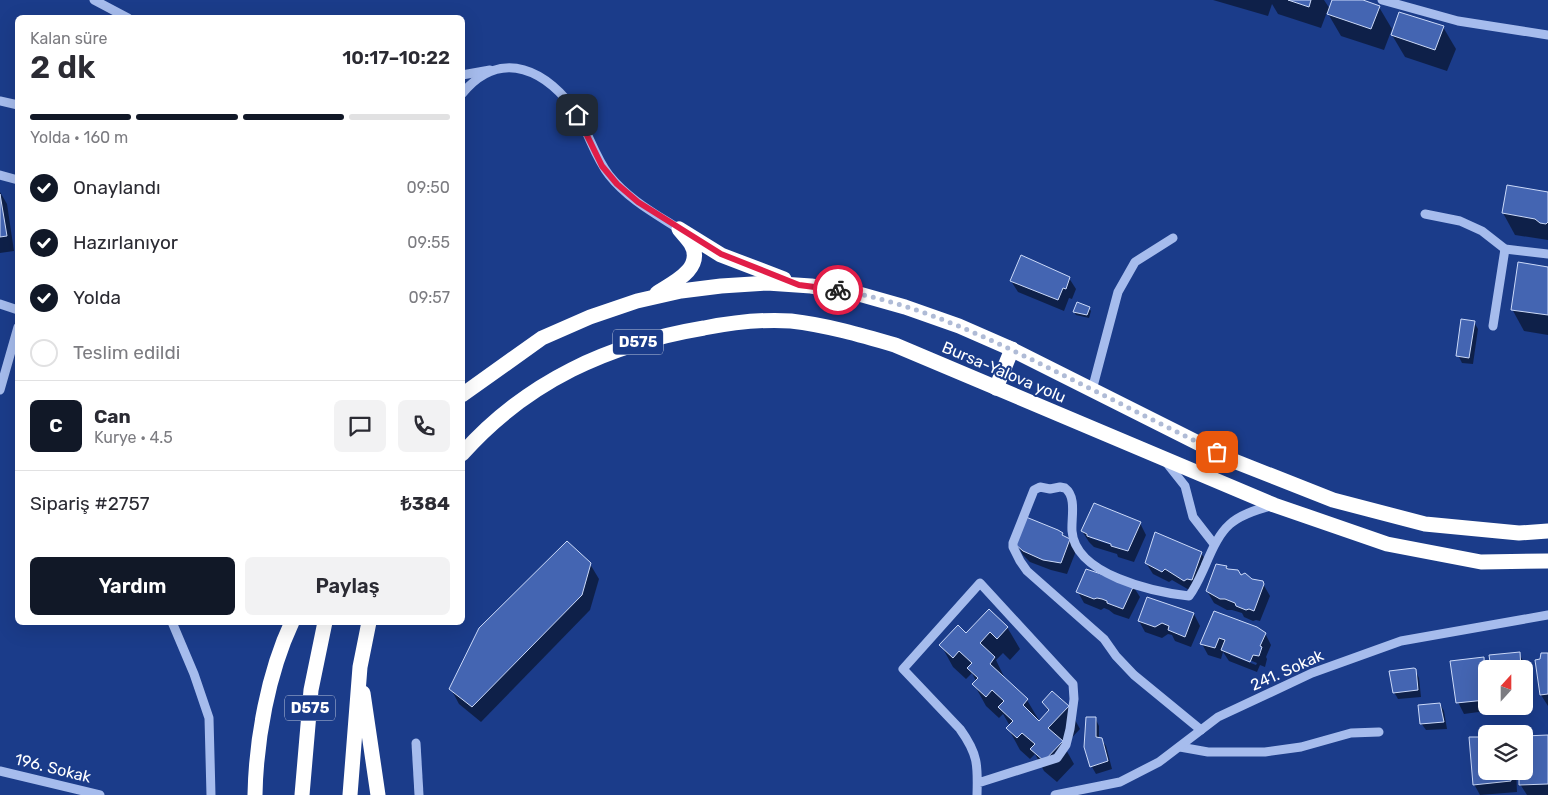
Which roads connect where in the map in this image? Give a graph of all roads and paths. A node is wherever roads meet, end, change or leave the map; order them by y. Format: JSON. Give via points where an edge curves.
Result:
{"nodes":[{"id":1,"x":94,"y":0,"type":"edge"},
{"id":2,"x":1382,"y":0,"type":"edge"},
{"id":3,"x":122,"y":15,"type":"edge"},
{"id":4,"x":1548,"y":35,"type":"edge"},
{"id":5,"x":498,"y":69,"type":"junction"},
{"id":6,"x":465,"y":74,"type":"edge"},
{"id":7,"x":465,"y":91,"type":"edge"},
{"id":8,"x":0,"y":101,"type":"edge"},
{"id":9,"x":15,"y":104,"type":"edge"},
{"id":10,"x":0,"y":175,"type":"edge"},
{"id":11,"x":15,"y":179,"type":"edge"},
{"id":12,"x":1425,"y":214,"type":"dead end"},
{"id":13,"x":679,"y":228,"type":"junction"},
{"id":14,"x":1173,"y":238,"type":"dead end"},
{"id":15,"x":1505,"y":249,"type":"junction"},
{"id":16,"x":1548,"y":254,"type":"edge"},
{"id":17,"x":799,"y":285,"type":"junction"},
{"id":18,"x":649,"y":298,"type":"junction"},
{"id":19,"x":0,"y":304,"type":"edge"},
{"id":20,"x":15,"y":309,"type":"edge"},
{"id":21,"x":1493,"y":326,"type":"dead end"},
{"id":22,"x":15,"y":338,"type":"edge"},
{"id":23,"x":1012,"y":349,"type":"junction"},
{"id":24,"x":996,"y":388,"type":"junction"},
{"id":25,"x":0,"y":390,"type":"edge"},
{"id":26,"x":1092,"y":390,"type":"junction"},
{"id":27,"x":465,"y":392,"type":"edge"},
{"id":28,"x":465,"y":451,"type":"edge"},
{"id":29,"x":1163,"y":458,"type":"junction"},
{"id":30,"x":1274,"y":505,"type":"junction"},
{"id":31,"x":1548,"y":531,"type":"edge"},
{"id":32,"x":1214,"y":544,"type":"junction"},
{"id":33,"x":1548,"y":561,"type":"edge"},
{"id":34,"x":1548,"y":615,"type":"edge"},
{"id":35,"x":173,"y":625,"type":"edge"},
{"id":36,"x":291,"y":625,"type":"edge"},
{"id":37,"x":324,"y":625,"type":"edge"},
{"id":38,"x":368,"y":625,"type":"edge"},
{"id":39,"x":360,"y":668,"type":"junction"},
{"id":40,"x":1201,"y":730,"type":"junction"},
{"id":41,"x":1379,"y":732,"type":"dead end"},
{"id":42,"x":416,"y":743,"type":"dead end"},
{"id":43,"x":1180,"y":747,"type":"junction"},
{"id":44,"x":0,"y":771,"type":"edge"},
{"id":45,"x":978,"y":783,"type":"junction"},
{"id":46,"x":100,"y":795,"type":"edge"},
{"id":47,"x":211,"y":795,"type":"edge"},
{"id":48,"x":255,"y":795,"type":"edge"},
{"id":49,"x":302,"y":795,"type":"edge"},
{"id":50,"x":350,"y":795,"type":"edge"},
{"id":51,"x":378,"y":795,"type":"edge"},
{"id":52,"x":419,"y":795,"type":"edge"},
{"id":53,"x":977,"y":795,"type":"edge"},
{"id":54,"x":1055,"y":795,"type":"edge"}],
"edges":[{"from":1,"to":3,"type":"street"},
{"from":2,"to":4,"type":"street","via":[[1458,21]]},
{"from":5,"to":6,"type":"street"},
{"from":5,"to":7,"type":"street","via":[[477,79]]},
{"from":5,"to":13,"type":"street","via":[[526,70],[553,85],[577,115],[602,166],[617,184],[638,202]]},
{"from":8,"to":9,"type":"street"},
{"from":10,"to":11,"type":"street"},
{"from":12,"to":15,"type":"street","via":[[1460,221],[1482,231]]},
{"from":13,"to":17,"type":"highway","via":[[721,254]]},
{"from":13,"to":18,"type":"highway","via":[[692,245],[694,262],[682,277]]},
{"from":14,"to":26,"type":"street","via":[[1135,262],[1118,292]]},
{"from":15,"to":16,"type":"street"},
{"from":15,"to":21,"type":"street"},
{"from":17,"to":18,"type":"highway","name":"Bursa-Yalova yolu","number":"D575","via":[[721,286]]},
{"from":17,"to":23,"type":"highway","name":"Bursa-Yalova yolu","number":"D575","via":[[859,294],[905,306]]},
{"from":18,"to":27,"type":"highway","name":"Bursa-Yalova yolu","number":"D575","via":[[590,316],[542,338]]},
{"from":19,"to":20,"type":"street"},
{"from":22,"to":25,"type":"street"},
{"from":23,"to":24,"type":"highway"},
{"from":23,"to":26,"type":"highway","name":"Bursa-Yalova yolu","number":"D575"},
{"from":24,"to":28,"type":"highway","name":"Bursa-Yalova yolu","number":"D575","via":[[895,345],[846,331],[790,321],[733,323],[684,331],[595,357],[555,378],[514,406]]},
{"from":24,"to":29,"type":"highway","name":"Bursa-Yalova yolu","number":"D575"},
{"from":26,"to":31,"type":"highway","name":"Bursa-Yalova yolu","number":"D575","via":[[1234,461],[1332,500],[1425,524],[1519,533]]},
{"from":29,"to":30,"type":"highway","name":"Bursa-Yalova yolu","number":"D575"},
{"from":29,"to":32,"type":"street","via":[[1185,486],[1193,517]]},
{"from":30,"to":32,"type":"street","via":[[1234,520]]},
{"from":30,"to":33,"type":"highway","name":"Bursa-Yalova yolu","number":"D575","via":[[1387,544],[1481,562]]},
{"from":32,"to":40,"type":"street","via":[[1189,596],[1164,593],[1109,575],[1081,554],[1075,544],[1072,496],[1060,486],[1034,490],[1013,543],[1015,554],[1027,570],[1099,633],[1134,675]]},
{"from":34,"to":40,"type":"street","name":"241. Sokak","via":[[1401,641],[1312,673],[1218,717]]},
{"from":35,"to":47,"type":"street","via":[[209,718]]},
{"from":36,"to":48,"type":"highway","via":[[280,651],[265,709]]},
{"from":37,"to":49,"type":"highway","number":"D575","via":[[311,690]]},
{"from":38,"to":39,"type":"highway","number":"D575"},
{"from":39,"to":50,"type":"highway","number":"D575"},
{"from":39,"to":51,"type":"highway"},
{"from":40,"to":43,"type":"street","name":"241. Sokak"},
{"from":41,"to":43,"type":"street","via":[[1351,733],[1301,747],[1265,752],[1208,752]]},
{"from":42,"to":52,"type":"street"},
{"from":43,"to":54,"type":"street","name":"241. Sokak","via":[[1120,782]]},
{"from":44,"to":46,"type":"street","name":"196. Sokak"},
{"from":45,"to":45,"type":"street","via":[[1057,758],[1066,745],[1074,699],[1073,684],[980,584],[903,669],[967,739],[977,762]]},
{"from":45,"to":53,"type":"street"}]}
